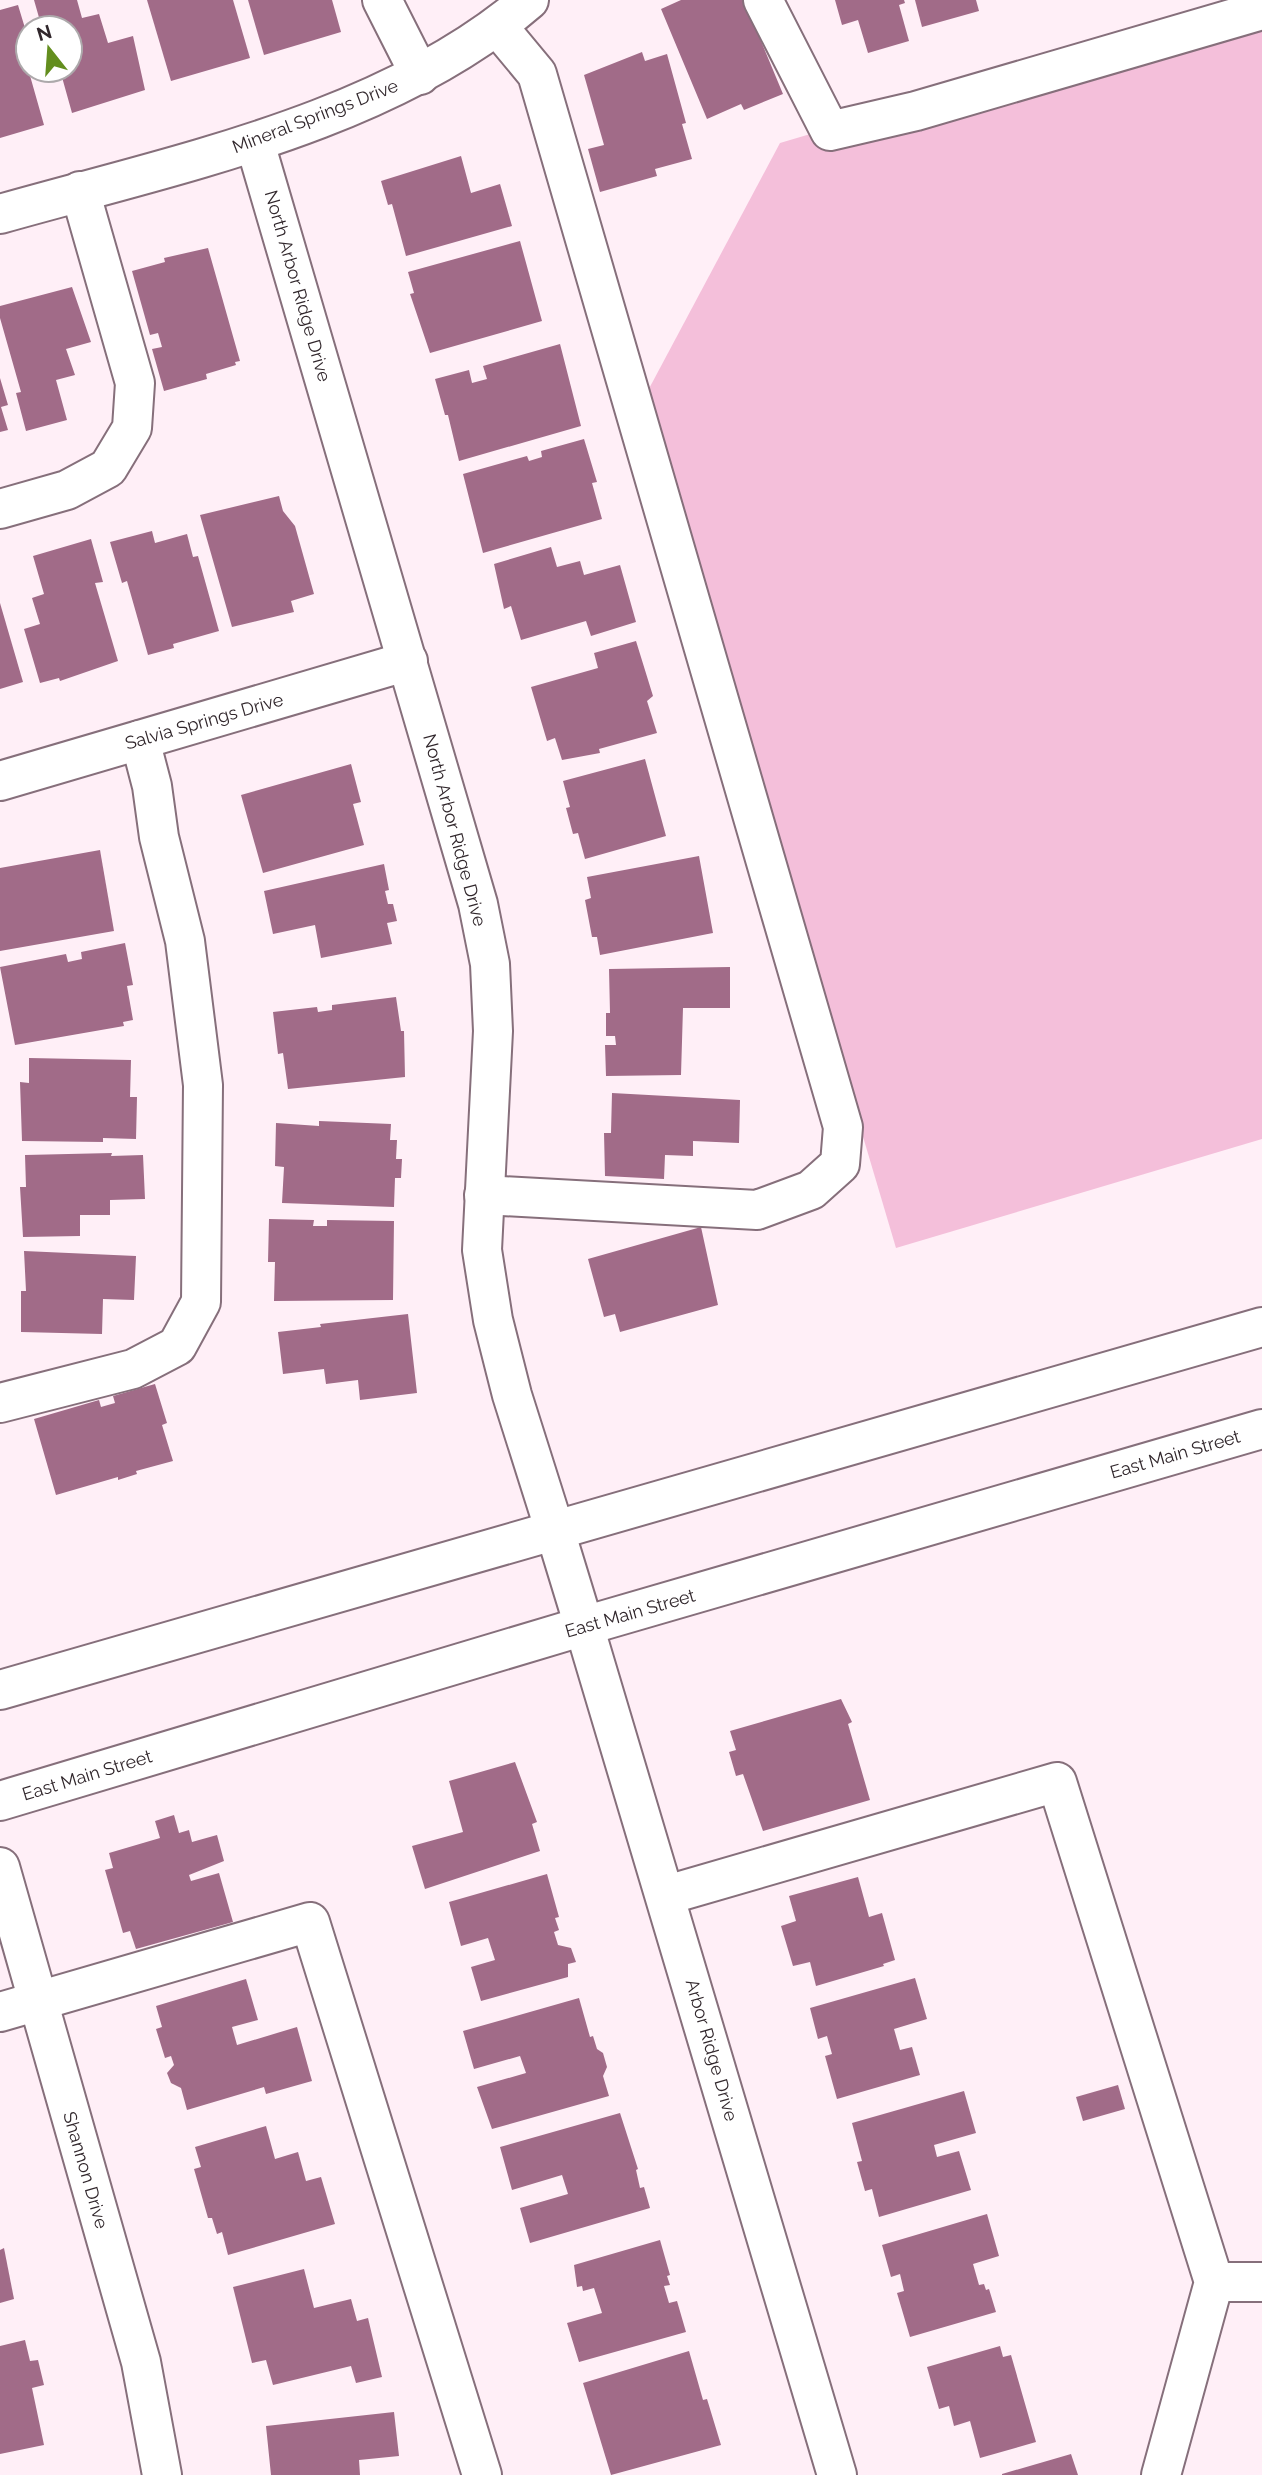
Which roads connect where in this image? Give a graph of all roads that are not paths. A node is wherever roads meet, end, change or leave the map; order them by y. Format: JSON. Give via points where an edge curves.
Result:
{"nodes":[{"id":1,"x":382,"y":0,"type":"edge"},
{"id":2,"x":529,"y":0,"type":"edge"},
{"id":3,"x":763,"y":0,"type":"edge"},
{"id":4,"x":1262,"y":10,"type":"edge"},
{"id":5,"x":498,"y":27,"type":"junction"},
{"id":6,"x":420,"y":75,"type":"junction"},
{"id":7,"x":255,"y":143,"type":"junction"},
{"id":8,"x":80,"y":191,"type":"junction"},
{"id":9,"x":0,"y":214,"type":"edge"},
{"id":10,"x":0,"y":509,"type":"edge"},
{"id":11,"x":408,"y":661,"type":"junction"},
{"id":12,"x":140,"y":740,"type":"junction"},
{"id":13,"x":0,"y":781,"type":"edge"},
{"id":14,"x":484,"y":1195,"type":"junction"},
{"id":15,"x":1262,"y":1327,"type":"edge"},
{"id":16,"x":0,"y":1403,"type":"edge"},
{"id":17,"x":1262,"y":1429,"type":"edge"},
{"id":18,"x":555,"y":1531,"type":"junction"},
{"id":19,"x":584,"y":1626,"type":"junction"},
{"id":20,"x":0,"y":1690,"type":"edge"},
{"id":21,"x":0,"y":1801,"type":"edge"},
{"id":22,"x":0,"y":1867,"type":"edge"},
{"id":23,"x":667,"y":1895,"type":"junction"},
{"id":24,"x":37,"y":2001,"type":"junction"},
{"id":25,"x":0,"y":2012,"type":"edge"},
{"id":26,"x":1214,"y":2282,"type":"junction"},
{"id":27,"x":1262,"y":2282,"type":"edge"},
{"id":28,"x":162,"y":2475,"type":"edge"},
{"id":29,"x":482,"y":2475,"type":"edge"},
{"id":30,"x":837,"y":2475,"type":"edge"},
{"id":31,"x":1161,"y":2475,"type":"edge"}],
"edges":[{"from":1,"to":6,"type":"street"},
{"from":2,"to":5,"type":"street","name":"Mineral Springs Drive"},
{"from":3,"to":4,"type":"street","via":[[830,131],[916,111]]},
{"from":5,"to":6,"type":"street","name":"Mineral Springs Drive"},
{"from":5,"to":14,"type":"street","via":[[537,74],[843,1127],[840,1164],[811,1190],[757,1210]]},
{"from":6,"to":7,"type":"street","name":"Mineral Springs Drive"},
{"from":7,"to":8,"type":"street","name":"Mineral Springs Drive"},
{"from":7,"to":11,"type":"street","name":"North Arbor Ridge Drive"},
{"from":8,"to":9,"type":"street","name":"Mineral Springs Drive"},
{"from":8,"to":10,"type":"street","via":[[135,383],[132,428],[108,468],[67,490]]},
{"from":11,"to":12,"type":"street","name":"Salvia Springs Drive"},
{"from":11,"to":14,"type":"street","name":"North Arbor Ridge Drive","via":[[478,904],[490,964],[493,1031]]},
{"from":12,"to":13,"type":"street","name":"Salvia Springs Drive"},
{"from":12,"to":16,"type":"street","via":[[184,941],[203,1084],[201,1302],[177,1346],[133,1368]]},
{"from":14,"to":18,"type":"street","name":"North Arbor Ridge Drive","via":[[482,1250],[493,1320]]},
{"from":15,"to":18,"type":"street"},
{"from":17,"to":19,"type":"street","name":"East Main Street"},
{"from":18,"to":19,"type":"street","name":"North Arbor Ridge Drive"},
{"from":18,"to":20,"type":"street"},
{"from":19,"to":21,"type":"street","name":"East Main Street"},
{"from":19,"to":23,"type":"street","name":"Arbor Ridge Drive"},
{"from":22,"to":24,"type":"street","name":"Shannon Drive"},
{"from":23,"to":26,"type":"street","via":[[1057,1782]]},
{"from":23,"to":30,"type":"street","name":"Arbor Ridge Drive"},
{"from":24,"to":25,"type":"street"},
{"from":24,"to":28,"type":"street","name":"Shannon Drive","via":[[141,2362]]},
{"from":24,"to":29,"type":"street","via":[[310,1922]]},
{"from":26,"to":27,"type":"street"},
{"from":26,"to":31,"type":"street"}]}
